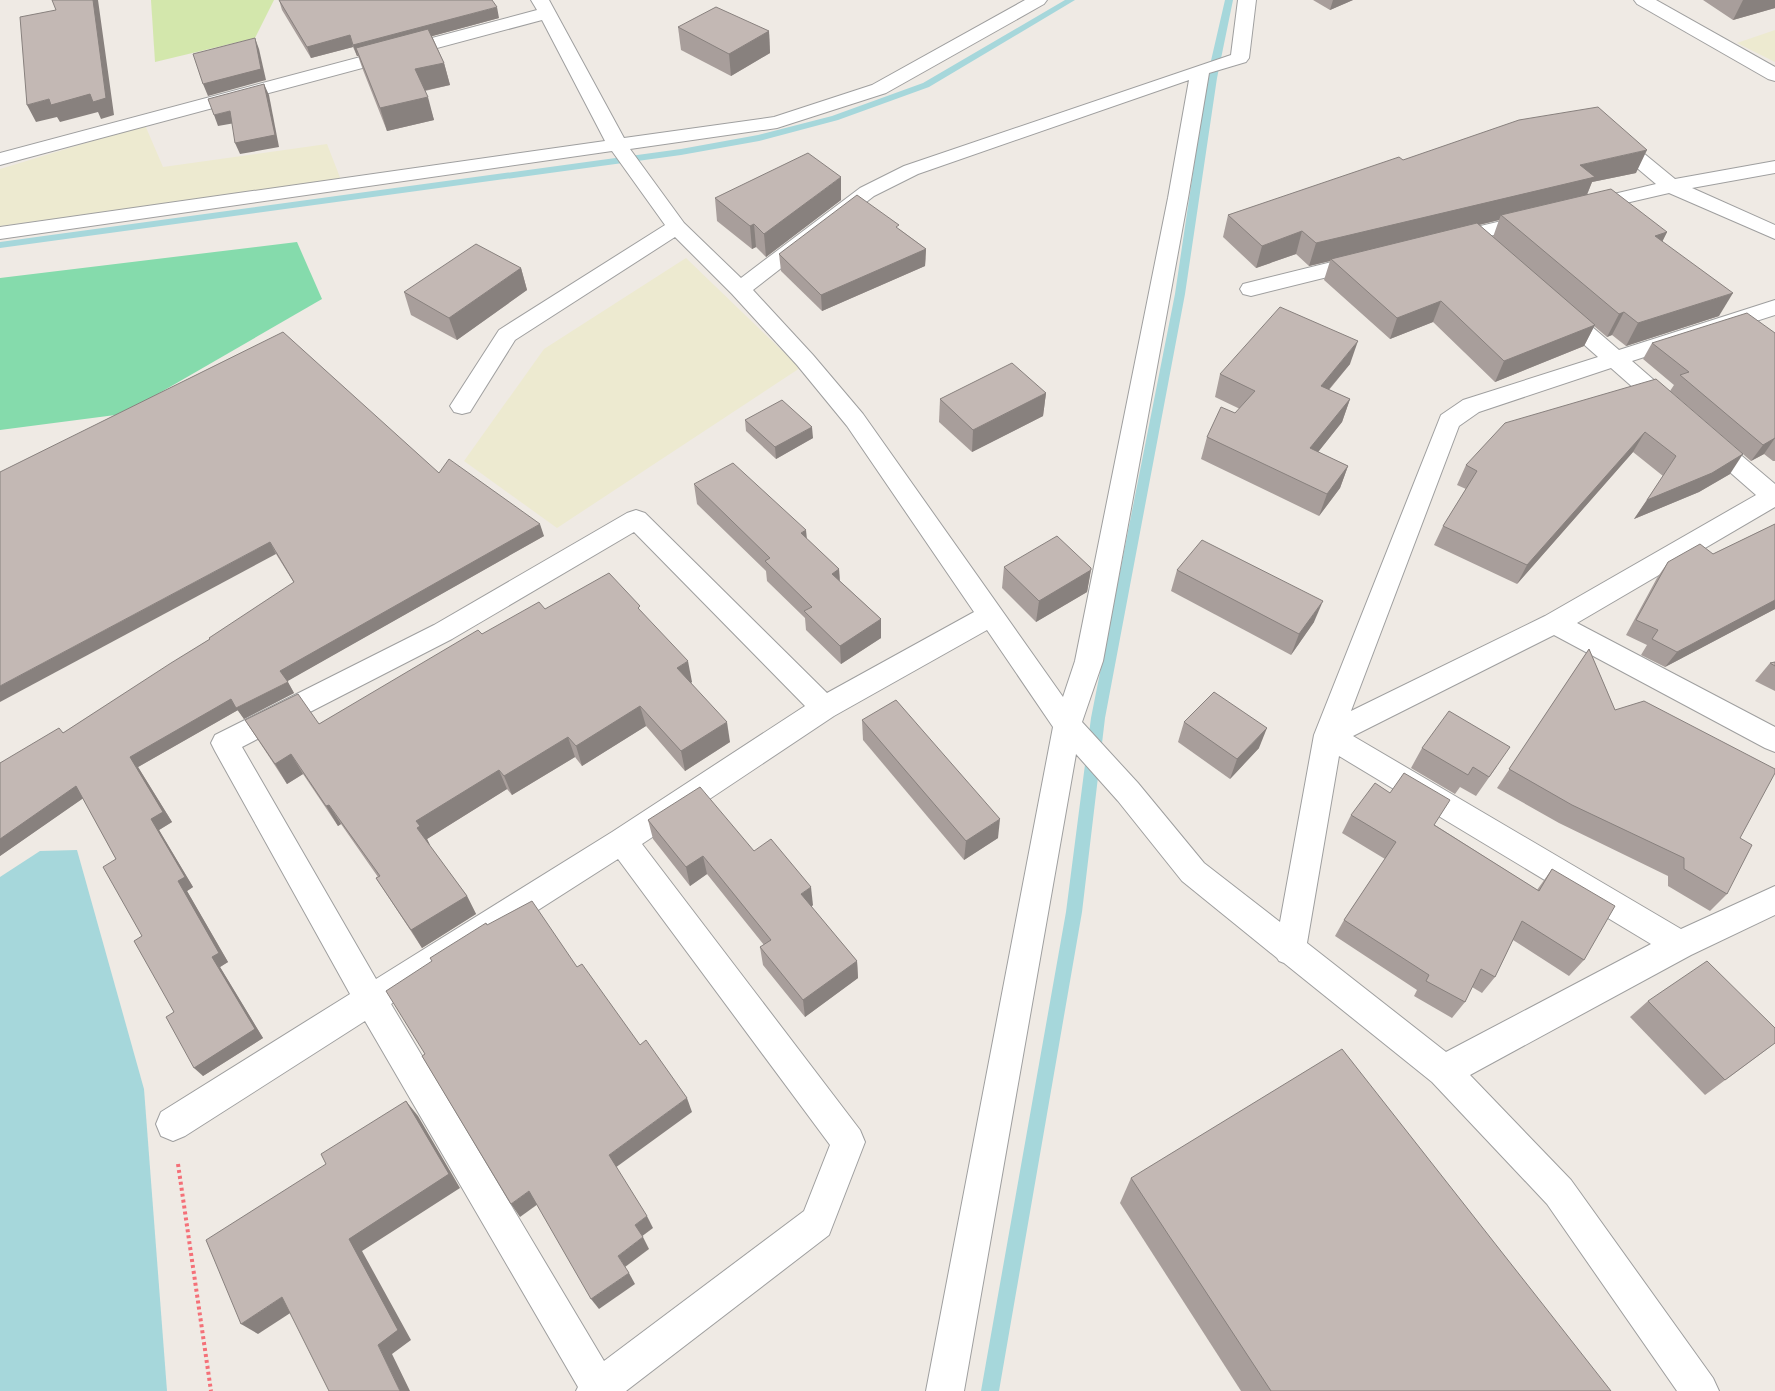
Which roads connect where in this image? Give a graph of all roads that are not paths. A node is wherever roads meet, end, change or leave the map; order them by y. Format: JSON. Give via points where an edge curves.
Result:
{"nodes":[{"id":1,"x":1038,"y":0,"type":"edge"},
{"id":2,"x":1247,"y":0,"type":"edge"},
{"id":3,"x":1643,"y":0,"type":"edge"},
{"id":4,"x":543,"y":6,"type":"edge"},
{"id":5,"x":1204,"y":69,"type":"junction"},
{"id":6,"x":1775,"y":75,"type":"edge"},
{"id":7,"x":1610,"y":135,"type":"edge"},
{"id":8,"x":618,"y":145,"type":"junction"},
{"id":9,"x":0,"y":159,"type":"edge"},
{"id":10,"x":1775,"y":167,"type":"edge"},
{"id":11,"x":1671,"y":186,"type":"junction"},
{"id":12,"x":677,"y":227,"type":"junction"},
{"id":13,"x":0,"y":233,"type":"edge"},
{"id":14,"x":1775,"y":233,"type":"edge"},
{"id":15,"x":1472,"y":234,"type":"junction"},
{"id":16,"x":1433,"y":244,"type":"edge"},
{"id":17,"x":1494,"y":254,"type":"edge"},
{"id":18,"x":1385,"y":256,"type":"edge"},
{"id":19,"x":740,"y":289,"type":"junction"},
{"id":20,"x":1251,"y":289,"type":"dead end"},
{"id":21,"x":1547,"y":300,"type":"edge"},
{"id":22,"x":1775,"y":307,"type":"edge"},
{"id":23,"x":1615,"y":359,"type":"junction"},
{"id":24,"x":462,"y":406,"type":"dead end"},
{"id":25,"x":1774,"y":497,"type":"edge"},
{"id":26,"x":991,"y":615,"type":"junction"},
{"id":27,"x":1554,"y":623,"type":"junction"},
{"id":28,"x":824,"y":708,"type":"junction"},
{"id":29,"x":1073,"y":732,"type":"junction"},
{"id":30,"x":1328,"y":735,"type":"junction"},
{"id":31,"x":1775,"y":740,"type":"edge"},
{"id":32,"x":622,"y":841,"type":"junction"},
{"id":33,"x":1775,"y":900,"type":"edge"},
{"id":34,"x":1680,"y":944,"type":"junction"},
{"id":35,"x":1290,"y":951,"type":"junction"},
{"id":36,"x":370,"y":999,"type":"junction"},
{"id":37,"x":1444,"y":1071,"type":"junction"},
{"id":38,"x":172,"y":1124,"type":"road end"},
{"id":39,"x":597,"y":1390,"type":"edge"},
{"id":40,"x":945,"y":1391,"type":"edge"},
{"id":41,"x":1700,"y":1391,"type":"edge"}],
"edges":[{"from":1,"to":8,"type":"street","via":[[879,89],[777,122]]},
{"from":2,"to":5,"type":"street","via":[[1240,58]]},
{"from":3,"to":6,"type":"street"},
{"from":4,"to":8,"type":"street"},
{"from":4,"to":9,"type":"street"},
{"from":5,"to":19,"type":"street","via":[[911,170],[868,192]]},
{"from":5,"to":29,"type":"street"},
{"from":7,"to":11,"type":"street"},
{"from":8,"to":12,"type":"street"},
{"from":8,"to":13,"type":"street"},
{"from":10,"to":11,"type":"street"},
{"from":11,"to":14,"type":"street"},
{"from":11,"to":15,"type":"street"},
{"from":12,"to":19,"type":"street"},
{"from":12,"to":24,"type":"street","via":[[506,335]]},
{"from":15,"to":16,"type":"street"},
{"from":15,"to":17,"type":"street"},
{"from":18,"to":20,"type":"street"},
{"from":19,"to":26,"type":"street","via":[[855,420]]},
{"from":21,"to":23,"type":"street"},
{"from":22,"to":23,"type":"street"},
{"from":23,"to":25,"type":"street"},
{"from":23,"to":30,"type":"street","via":[[1471,406],[1448,421]]},
{"from":25,"to":27,"type":"street"},
{"from":26,"to":28,"type":"street"},
{"from":26,"to":29,"type":"street"},
{"from":27,"to":30,"type":"street"},
{"from":27,"to":31,"type":"street"},
{"from":28,"to":32,"type":"street"},
{"from":28,"to":36,"type":"street","via":[[636,519],[443,632],[225,743]]},
{"from":29,"to":35,"type":"street","via":[[1128,792],[1193,872]]},
{"from":29,"to":40,"type":"street"},
{"from":30,"to":34,"type":"street"},
{"from":30,"to":35,"type":"street"},
{"from":32,"to":36,"type":"street"},
{"from":32,"to":39,"type":"street","via":[[848,1142],[817,1224]]},
{"from":33,"to":34,"type":"street"},
{"from":34,"to":37,"type":"street"},
{"from":35,"to":37,"type":"street"},
{"from":36,"to":38,"type":"street"},
{"from":36,"to":39,"type":"street"},
{"from":37,"to":41,"type":"street","via":[[1558,1192]]}]}
